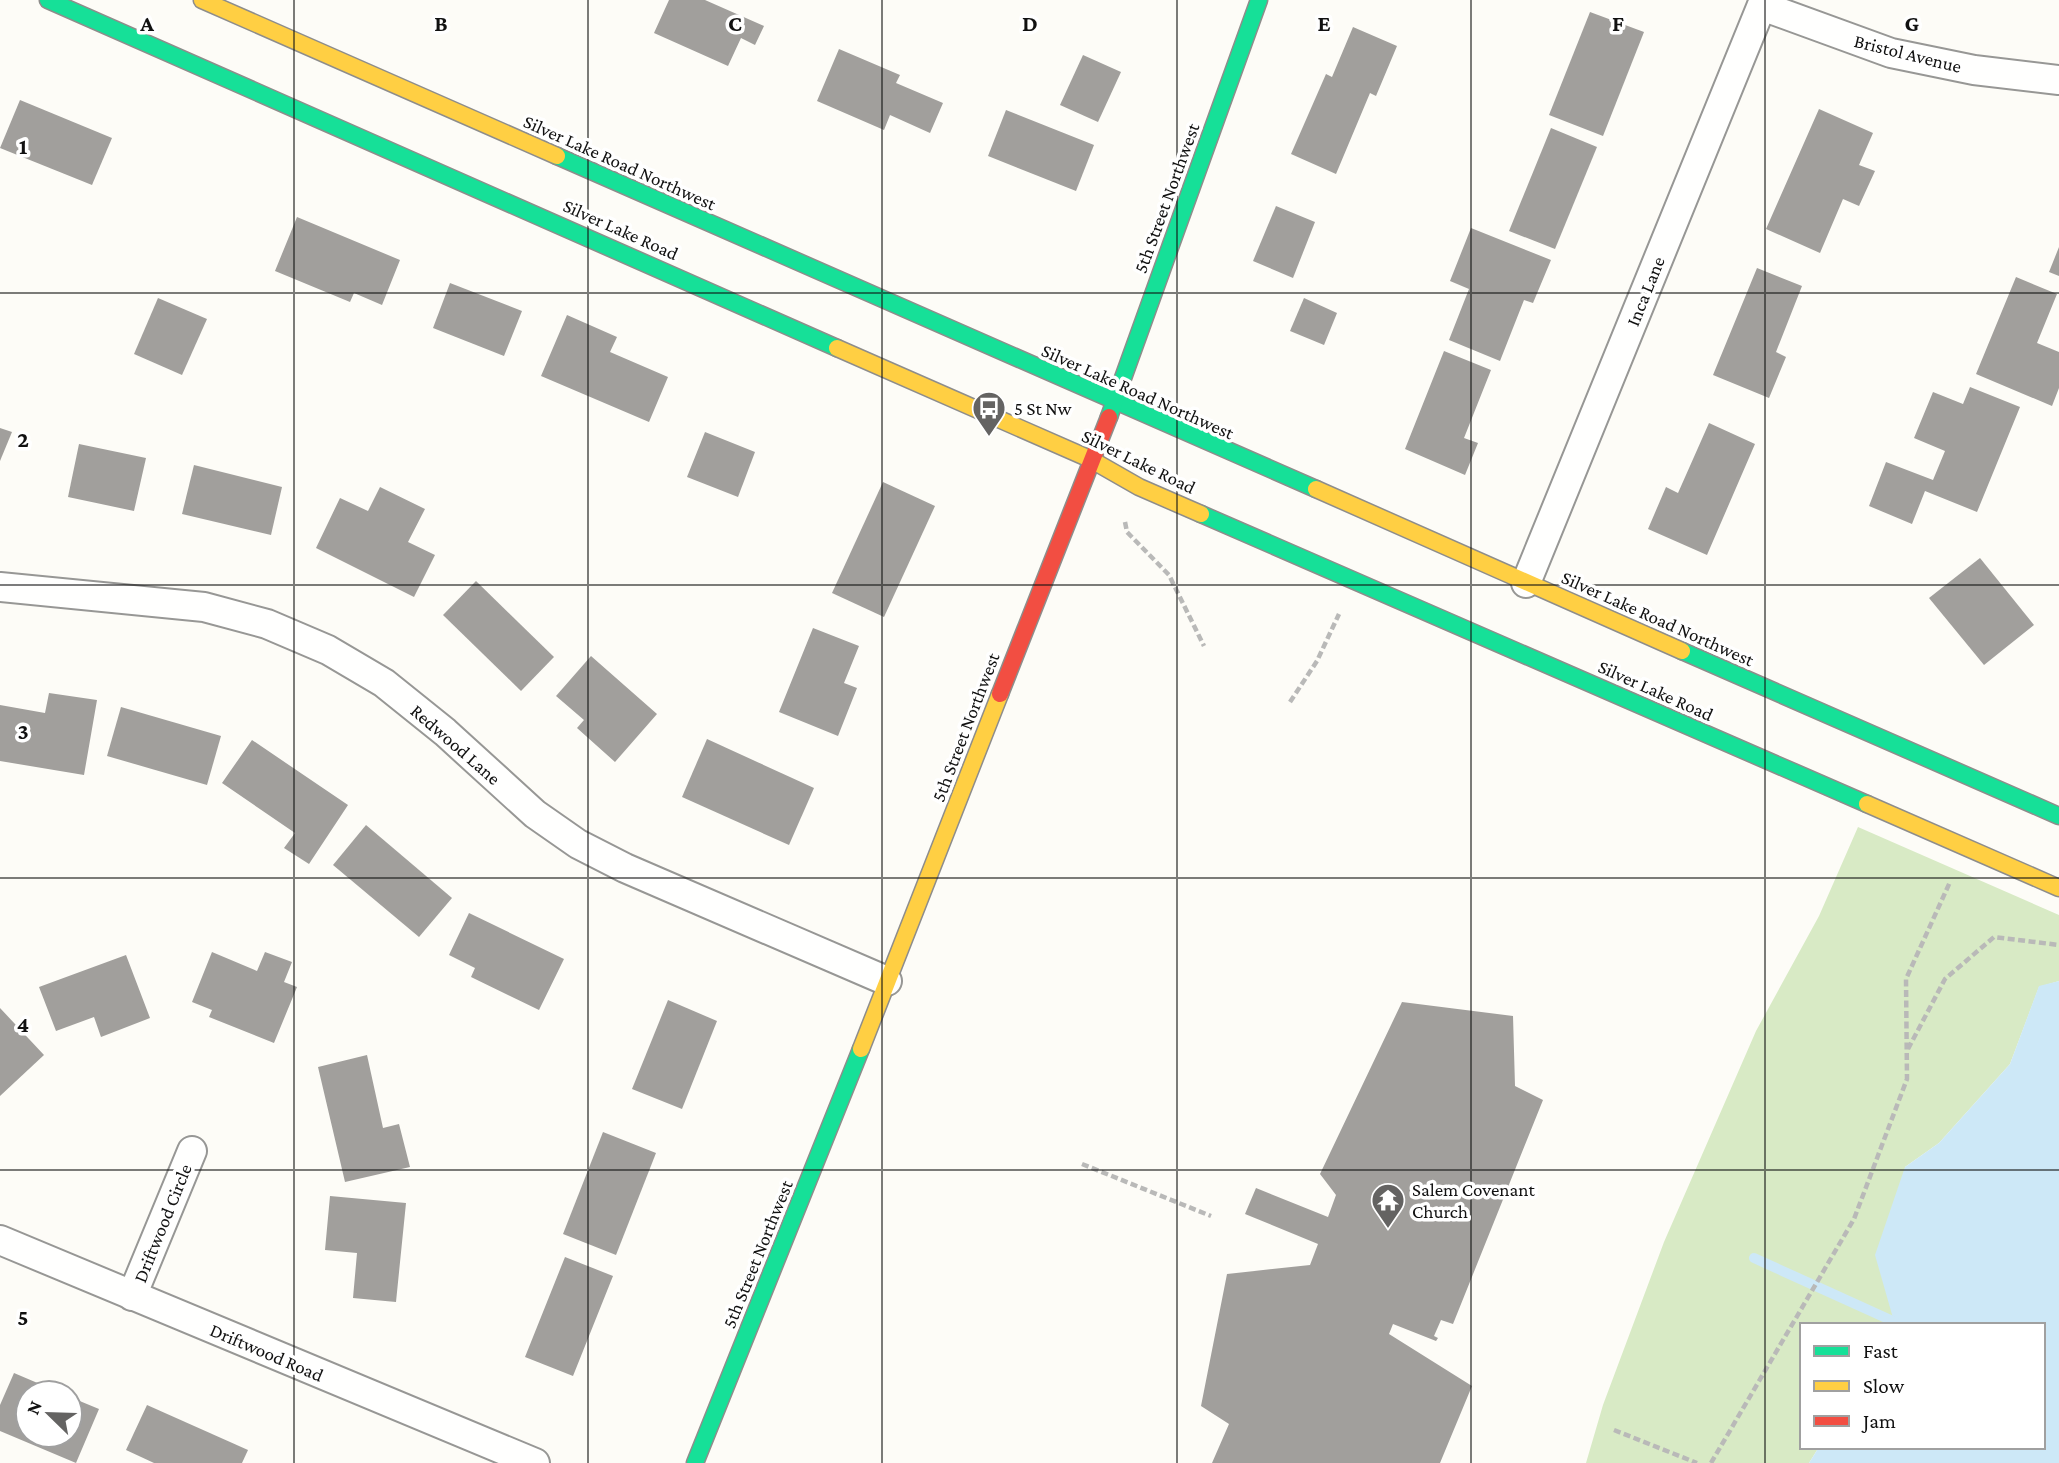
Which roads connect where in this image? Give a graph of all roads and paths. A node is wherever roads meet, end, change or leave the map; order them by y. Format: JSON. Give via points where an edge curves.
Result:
{"nodes":[{"id":1,"x":48,"y":0,"type":"edge"},
{"id":2,"x":202,"y":0,"type":"edge"},
{"id":3,"x":1259,"y":0,"type":"edge"},
{"id":4,"x":1763,"y":3,"type":"edge"},
{"id":5,"x":2059,"y":80,"type":"edge"},
{"id":6,"x":1113,"y":402,"type":"junction"},
{"id":7,"x":1090,"y":458,"type":"junction"},
{"id":8,"x":1125,"y":522,"type":"dead end"},
{"id":9,"x":1355,"y":582,"type":"junction"},
{"id":10,"x":1526,"y":583,"type":"junction"},
{"id":11,"x":0,"y":587,"type":"edge"},
{"id":12,"x":1203,"y":646,"type":"dead end"},
{"id":13,"x":1290,"y":702,"type":"dead end"},
{"id":14,"x":2059,"y":816,"type":"edge"},
{"id":15,"x":1965,"y":848,"type":"junction"},
{"id":16,"x":2059,"y":888,"type":"edge"},
{"id":17,"x":2059,"y":945,"type":"edge"},
{"id":18,"x":887,"y":981,"type":"junction"},
{"id":19,"x":1907,"y":1051,"type":"junction"},
{"id":20,"x":192,"y":1151,"type":"dead end"},
{"id":21,"x":1082,"y":1164,"type":"dead end"},
{"id":22,"x":1210,"y":1216,"type":"dead end"},
{"id":23,"x":0,"y":1240,"type":"edge"},
{"id":24,"x":132,"y":1296,"type":"junction"},
{"id":25,"x":1614,"y":1430,"type":"dead end"},
{"id":26,"x":535,"y":1463,"type":"edge"},
{"id":27,"x":695,"y":1463,"type":"edge"},
{"id":28,"x":1697,"y":1463,"type":"edge"},
{"id":29,"x":1711,"y":1463,"type":"edge"}],
"edges":[{"from":1,"to":7,"type":"main road","name":"Silver Lake Road"},
{"from":2,"to":6,"type":"main road","name":"Silver Lake Road Northwest"},
{"from":3,"to":6,"type":"main road","name":"5th Street Northwest"},
{"from":4,"to":5,"type":"street","name":"Bristol Avenue","via":[[1891,53]]},
{"from":4,"to":10,"type":"street","name":"Inca Lane"},
{"from":6,"to":7,"type":"main road","name":"5th Street Northwest"},
{"from":6,"to":10,"type":"main road","name":"Silver Lake Road Northwest"},
{"from":7,"to":9,"type":"main road","name":"Silver Lake Road","via":[[1139,487]]},
{"from":7,"to":18,"type":"main road","name":"5th Street Northwest"},
{"from":8,"to":12,"type":"path","via":[[1127,532],[1169,575]]},
{"from":9,"to":13,"type":"path","via":[[1317,661]]},
{"from":9,"to":15,"type":"main road","name":"Silver Lake Road"},
{"from":10,"to":14,"type":"main road","name":"Silver Lake Road Northwest"},
{"from":11,"to":18,"type":"street","name":"Redwood Lane","via":[[204,607],[267,624],[328,650],[384,682],[535,814],[578,844]]},
{"from":15,"to":16,"type":"main road","name":"Silver Lake Road"},
{"from":15,"to":19,"type":"path","via":[[1906,979]]},
{"from":17,"to":19,"type":"path","via":[[1994,937],[1945,979]]},
{"from":18,"to":27,"type":"main road","name":"5th Street Northwest"},
{"from":19,"to":29,"type":"path","via":[[1908,1079],[1854,1219]]},
{"from":20,"to":24,"type":"street","name":"Driftwood Circle"},
{"from":21,"to":22,"type":"path"},
{"from":23,"to":24,"type":"street","name":"Driftwood Road"},
{"from":24,"to":26,"type":"street","name":"Driftwood Road"},
{"from":25,"to":28,"type":"path"}]}
